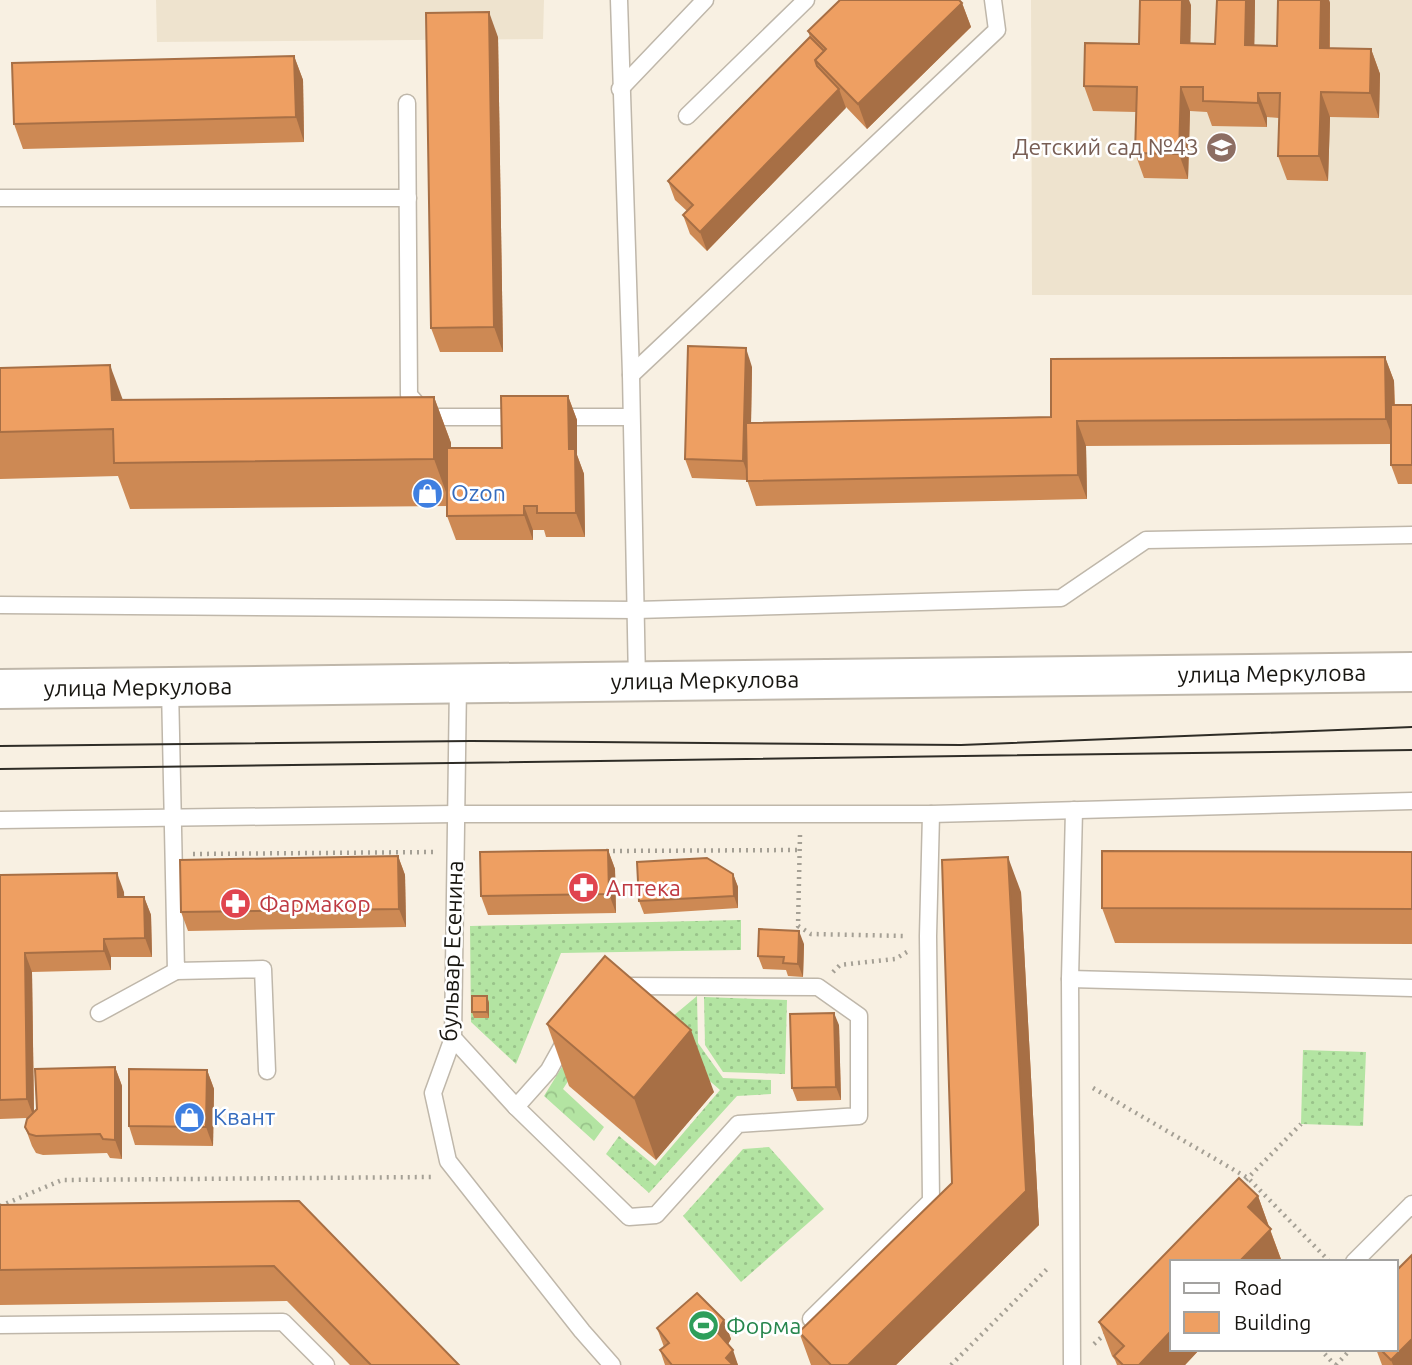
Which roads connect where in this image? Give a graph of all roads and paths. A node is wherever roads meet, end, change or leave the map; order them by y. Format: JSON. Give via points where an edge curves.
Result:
{"nodes":[{"id":1,"x":619,"y":0,"type":"edge"},
{"id":2,"x":705,"y":0,"type":"edge"},
{"id":3,"x":806,"y":0,"type":"edge"},
{"id":4,"x":993,"y":0,"type":"edge"},
{"id":5,"x":620,"y":89,"type":"junction"},
{"id":6,"x":407,"y":103,"type":"dead end"},
{"id":7,"x":687,"y":116,"type":"dead end"},
{"id":8,"x":0,"y":198,"type":"edge"},
{"id":9,"x":408,"y":198,"type":"junction"},
{"id":10,"x":631,"y":375,"type":"junction"},
{"id":11,"x":630,"y":417,"type":"junction"},
{"id":12,"x":1412,"y":535,"type":"edge"},
{"id":13,"x":0,"y":605,"type":"edge"},
{"id":14,"x":636,"y":610,"type":"junction"},
{"id":15,"x":1412,"y":672,"type":"edge"},
{"id":16,"x":637,"y":682,"type":"junction"},
{"id":17,"x":458,"y":684,"type":"junction"},
{"id":18,"x":170,"y":687,"type":"junction"},
{"id":19,"x":0,"y":689,"type":"edge"},
{"id":20,"x":1412,"y":801,"type":"edge"},
{"id":21,"x":1074,"y":810,"type":"junction"},
{"id":22,"x":455,"y":814,"type":"junction"},
{"id":23,"x":800,"y":814,"type":"junction"},
{"id":24,"x":931,"y":814,"type":"junction"},
{"id":25,"x":174,"y":818,"type":"junction"},
{"id":26,"x":0,"y":820,"type":"edge"},
{"id":27,"x":800,"y":850,"type":"junction"},
{"id":28,"x":593,"y":851,"type":"edge"},
{"id":29,"x":455,"y":852,"type":"junction"},
{"id":30,"x":174,"y":854,"type":"junction"},
{"id":31,"x":922,"y":936,"type":"junction"},
{"id":32,"x":176,"y":971,"type":"junction"},
{"id":33,"x":1070,"y":979,"type":"junction"},
{"id":34,"x":609,"y":986,"type":"edge"},
{"id":35,"x":818,"y":987,"type":"junction"},
{"id":36,"x":1412,"y":988,"type":"edge"},
{"id":37,"x":99,"y":1013,"type":"dead end"},
{"id":38,"x":575,"y":1022,"type":"edge"},
{"id":39,"x":453,"y":1038,"type":"junction"},
{"id":40,"x":267,"y":1071,"type":"dead end"},
{"id":41,"x":1071,"y":1075,"type":"junction"},
{"id":42,"x":516,"y":1107,"type":"junction"},
{"id":43,"x":1301,"y":1124,"type":"dead end"},
{"id":44,"x":461,"y":1177,"type":"junction"},
{"id":45,"x":1248,"y":1178,"type":"junction"},
{"id":46,"x":1238,"y":1188,"type":"edge"},
{"id":47,"x":1412,"y":1204,"type":"edge"},
{"id":48,"x":0,"y":1206,"type":"edge"},
{"id":49,"x":1072,"y":1244,"type":"junction"},
{"id":50,"x":1328,"y":1260,"type":"edge"},
{"id":51,"x":1356,"y":1260,"type":"edge"},
{"id":52,"x":811,"y":1319,"type":"edge"},
{"id":53,"x":0,"y":1325,"type":"edge"},
{"id":54,"x":1110,"y":1329,"type":"edge"},
{"id":55,"x":1323,"y":1351,"type":"edge"},
{"id":56,"x":1349,"y":1351,"type":"edge"},
{"id":57,"x":1072,"y":1364,"type":"edge"},
{"id":58,"x":326,"y":1365,"type":"edge"},
{"id":59,"x":612,"y":1365,"type":"edge"},
{"id":60,"x":951,"y":1365,"type":"edge"},
{"id":61,"x":1335,"y":1365,"type":"edge"}],
"edges":[{"from":1,"to":5,"type":"lane"},
{"from":2,"to":5,"type":"lane"},
{"from":3,"to":7,"type":"lane"},
{"from":4,"to":10,"type":"lane","via":[[997,30]]},
{"from":5,"to":10,"type":"lane"},
{"from":6,"to":9,"type":"lane"},
{"from":8,"to":9,"type":"lane"},
{"from":9,"to":11,"type":"lane","via":[[408,396],[428,417]]},
{"from":10,"to":11,"type":"lane"},
{"from":11,"to":14,"type":"lane"},
{"from":12,"to":14,"type":"lane","via":[[1146,540],[1061,598]]},
{"from":13,"to":14,"type":"lane"},
{"from":14,"to":16,"type":"lane"},
{"from":15,"to":16,"type":"street","name":"улица Меркулова"},
{"from":16,"to":17,"type":"street","name":"улица Меркулова"},
{"from":17,"to":18,"type":"street","name":"улица Меркулова"},
{"from":17,"to":22,"type":"lane","name":"бульвар Есенина"},
{"from":18,"to":19,"type":"street","name":"улица Меркулова"},
{"from":18,"to":25,"type":"lane"},
{"from":20,"to":21,"type":"lane"},
{"from":21,"to":24,"type":"lane"},
{"from":21,"to":33,"type":"lane"},
{"from":22,"to":23,"type":"lane"},
{"from":22,"to":25,"type":"lane"},
{"from":22,"to":29,"type":"lane","name":"бульвар Есенина"},
{"from":23,"to":24,"type":"lane"},
{"from":23,"to":27,"type":"path"},
{"from":24,"to":31,"type":"lane"},
{"from":25,"to":26,"type":"lane"},
{"from":25,"to":30,"type":"lane"},
{"from":27,"to":28,"type":"path"},
{"from":27,"to":31,"type":"path","via":[[798,926],[811,934]]},
{"from":29,"to":30,"type":"path"},
{"from":29,"to":39,"type":"lane","name":"бульвар Есенина"},
{"from":30,"to":32,"type":"lane"},
{"from":31,"to":35,"type":"path","via":[[895,959],[840,965]]},
{"from":31,"to":52,"type":"lane","via":[[931,1201]]},
{"from":32,"to":37,"type":"lane"},
{"from":32,"to":40,"type":"lane","via":[[263,969]]},
{"from":33,"to":36,"type":"lane"},
{"from":33,"to":41,"type":"lane"},
{"from":34,"to":35,"type":"lane"},
{"from":35,"to":42,"type":"lane","via":[[859,1016],[859,1116],[738,1124],[656,1215],[629,1217]]},
{"from":38,"to":42,"type":"lane","via":[[549,1070]]},
{"from":39,"to":42,"type":"lane"},
{"from":39,"to":44,"type":"lane","name":"бульвар Есенина","via":[[433,1093],[448,1161]]},
{"from":41,"to":45,"type":"path"},
{"from":41,"to":49,"type":"lane"},
{"from":43,"to":45,"type":"path"},
{"from":44,"to":48,"type":"path","via":[[62,1180]]},
{"from":44,"to":59,"type":"lane","name":"бульвар Есенина"},
{"from":45,"to":46,"type":"path"},
{"from":45,"to":50,"type":"path"},
{"from":47,"to":51,"type":"lane"},
{"from":49,"to":57,"type":"lane"},
{"from":49,"to":60,"type":"path"},
{"from":53,"to":58,"type":"lane","via":[[283,1322]]},
{"from":54,"to":57,"type":"path"},
{"from":55,"to":61,"type":"path"},
{"from":56,"to":61,"type":"path"}]}
